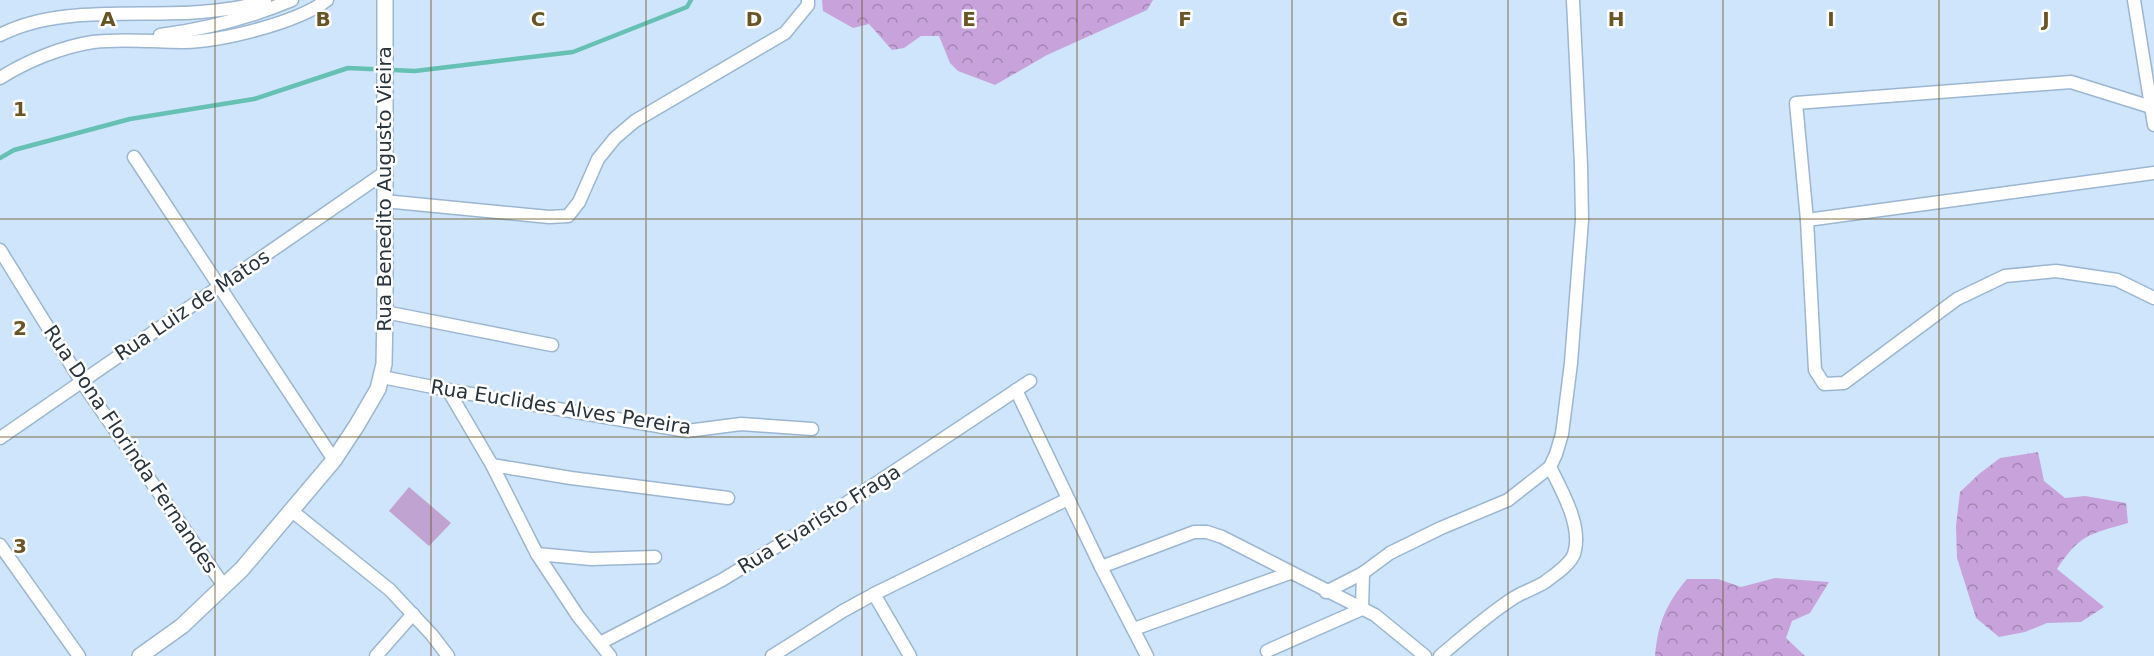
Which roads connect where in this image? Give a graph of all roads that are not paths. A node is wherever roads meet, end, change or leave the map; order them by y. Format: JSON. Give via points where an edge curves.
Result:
{"nodes":[{"id":1,"x":265,"y":0,"type":"edge"},
{"id":2,"x":292,"y":0,"type":"edge"},
{"id":3,"x":327,"y":0,"type":"edge"},
{"id":4,"x":385,"y":0,"type":"edge"},
{"id":5,"x":808,"y":0,"type":"edge"},
{"id":6,"x":1573,"y":0,"type":"edge"},
{"id":7,"x":2134,"y":0,"type":"edge"},
{"id":8,"x":0,"y":35,"type":"edge"},
{"id":9,"x":120,"y":40,"type":"junction"},
{"id":10,"x":0,"y":78,"type":"edge"},
{"id":11,"x":2151,"y":107,"type":"junction"},
{"id":12,"x":2154,"y":125,"type":"edge"},
{"id":13,"x":134,"y":157,"type":"dead end"},
{"id":14,"x":384,"y":173,"type":"junction"},
{"id":15,"x":2154,"y":173,"type":"edge"},
{"id":16,"x":384,"y":201,"type":"junction"},
{"id":17,"x":1807,"y":220,"type":"junction"},
{"id":18,"x":0,"y":250,"type":"edge"},
{"id":19,"x":220,"y":286,"type":"junction"},
{"id":20,"x":2154,"y":298,"type":"edge"},
{"id":21,"x":385,"y":312,"type":"junction"},
{"id":22,"x":552,"y":345,"type":"dead end"},
{"id":23,"x":382,"y":377,"type":"junction"},
{"id":24,"x":81,"y":381,"type":"junction"},
{"id":25,"x":1030,"y":381,"type":"dead end"},
{"id":26,"x":448,"y":390,"type":"junction"},
{"id":27,"x":1016,"y":390,"type":"junction"},
{"id":28,"x":812,"y":429,"type":"dead end"},
{"id":29,"x":0,"y":438,"type":"edge"},
{"id":30,"x":334,"y":460,"type":"junction"},
{"id":31,"x":492,"y":465,"type":"junction"},
{"id":32,"x":1550,"y":467,"type":"junction"},
{"id":33,"x":728,"y":498,"type":"dead end"},
{"id":34,"x":1068,"y":499,"type":"junction"},
{"id":35,"x":292,"y":511,"type":"junction"},
{"id":36,"x":0,"y":545,"type":"edge"},
{"id":37,"x":537,"y":554,"type":"junction"},
{"id":38,"x":655,"y":557,"type":"dead end"},
{"id":39,"x":1101,"y":567,"type":"junction"},
{"id":40,"x":1290,"y":573,"type":"junction"},
{"id":41,"x":1363,"y":573,"type":"junction"},
{"id":42,"x":224,"y":586,"type":"junction"},
{"id":43,"x":1326,"y":592,"type":"junction"},
{"id":44,"x":874,"y":594,"type":"junction"},
{"id":45,"x":1362,"y":609,"type":"junction"},
{"id":46,"x":413,"y":614,"type":"junction"},
{"id":47,"x":1134,"y":629,"type":"junction"},
{"id":48,"x":600,"y":643,"type":"junction"},
{"id":49,"x":1267,"y":651,"type":"dead end"},
{"id":50,"x":79,"y":656,"type":"edge"},
{"id":51,"x":140,"y":656,"type":"edge"},
{"id":52,"x":376,"y":656,"type":"edge"},
{"id":53,"x":448,"y":656,"type":"edge"},
{"id":54,"x":610,"y":656,"type":"edge"},
{"id":55,"x":772,"y":656,"type":"edge"},
{"id":56,"x":910,"y":656,"type":"edge"},
{"id":57,"x":1147,"y":656,"type":"edge"},
{"id":58,"x":1425,"y":656,"type":"edge"},
{"id":59,"x":1440,"y":656,"type":"edge"}],
"edges":[{"from":1,"to":8,"type":"street","via":[[223,10],[83,15],[38,21]]},
{"from":2,"to":9,"type":"street","via":[[224,25]]},
{"from":3,"to":9,"type":"street","via":[[285,22],[210,39]]},
{"from":4,"to":14,"type":"street","name":"Rua Benedito Augusto Vieira"},
{"from":5,"to":16,"type":"street","via":[[785,33],[635,121],[615,138],[598,159],[568,216]]},
{"from":6,"to":32,"type":"street","via":[[1582,220],[1562,434]]},
{"from":7,"to":11,"type":"street"},
{"from":9,"to":10,"type":"street","via":[[91,42],[52,53]]},
{"from":11,"to":12,"type":"street"},
{"from":11,"to":17,"type":"street","via":[[2071,82],[1796,103]]},
{"from":13,"to":19,"type":"street"},
{"from":14,"to":16,"type":"street","name":"Rua Benedito Augusto Vieira"},
{"from":14,"to":19,"type":"street","name":"Rua Luiz de Matos"},
{"from":15,"to":17,"type":"street"},
{"from":16,"to":21,"type":"street","name":"Rua Benedito Augusto Vieira"},
{"from":17,"to":20,"type":"street","via":[[1815,370],[1824,384],[1844,383],[1957,299],[2005,276],[2066,272],[2117,280]]},
{"from":18,"to":24,"type":"street","name":"Rua Dona Florinda Fernandes"},
{"from":19,"to":24,"type":"street","name":"Rua Luiz de Matos"},
{"from":19,"to":30,"type":"street"},
{"from":21,"to":22,"type":"street"},
{"from":21,"to":23,"type":"street","name":"Rua Benedito Augusto Vieira"},
{"from":23,"to":26,"type":"street","name":"Rua Euclides Alves Pereira"},
{"from":23,"to":30,"type":"street","via":[[367,409]]},
{"from":24,"to":29,"type":"street","name":"Rua Luiz de Matos"},
{"from":24,"to":42,"type":"street","name":"Rua Dona Florinda Fernandes"},
{"from":25,"to":27,"type":"street","name":"Rua Evaristo Fraga"},
{"from":26,"to":28,"type":"street","name":"Rua Euclides Alves Pereira","via":[[687,431],[741,424]]},
{"from":26,"to":31,"type":"street"},
{"from":27,"to":34,"type":"street"},
{"from":27,"to":48,"type":"street","name":"Rua Evaristo Fraga","via":[[836,510],[722,580]]},
{"from":30,"to":35,"type":"street"},
{"from":31,"to":33,"type":"street"},
{"from":31,"to":37,"type":"street"},
{"from":32,"to":41,"type":"street","via":[[1508,500],[1390,553]]},
{"from":32,"to":59,"type":"street","via":[[1573,518],[1574,555],[1560,571],[1514,597]]},
{"from":34,"to":39,"type":"street"},
{"from":34,"to":44,"type":"street"},
{"from":35,"to":42,"type":"street"},
{"from":35,"to":46,"type":"street","via":[[390,590]]},
{"from":36,"to":50,"type":"street"},
{"from":37,"to":38,"type":"street","via":[[591,559]]},
{"from":37,"to":48,"type":"street"},
{"from":39,"to":40,"type":"street","via":[[1194,532],[1208,532]]},
{"from":39,"to":47,"type":"street"},
{"from":40,"to":43,"type":"street"},
{"from":40,"to":47,"type":"street"},
{"from":41,"to":43,"type":"street"},
{"from":41,"to":45,"type":"street"},
{"from":42,"to":51,"type":"street","via":[[182,626]]},
{"from":43,"to":45,"type":"street"},
{"from":44,"to":55,"type":"street"},
{"from":44,"to":56,"type":"street"},
{"from":45,"to":49,"type":"street"},
{"from":45,"to":58,"type":"street"},
{"from":46,"to":52,"type":"street"},
{"from":46,"to":53,"type":"street"},
{"from":47,"to":57,"type":"street"},
{"from":48,"to":54,"type":"street"}]}
